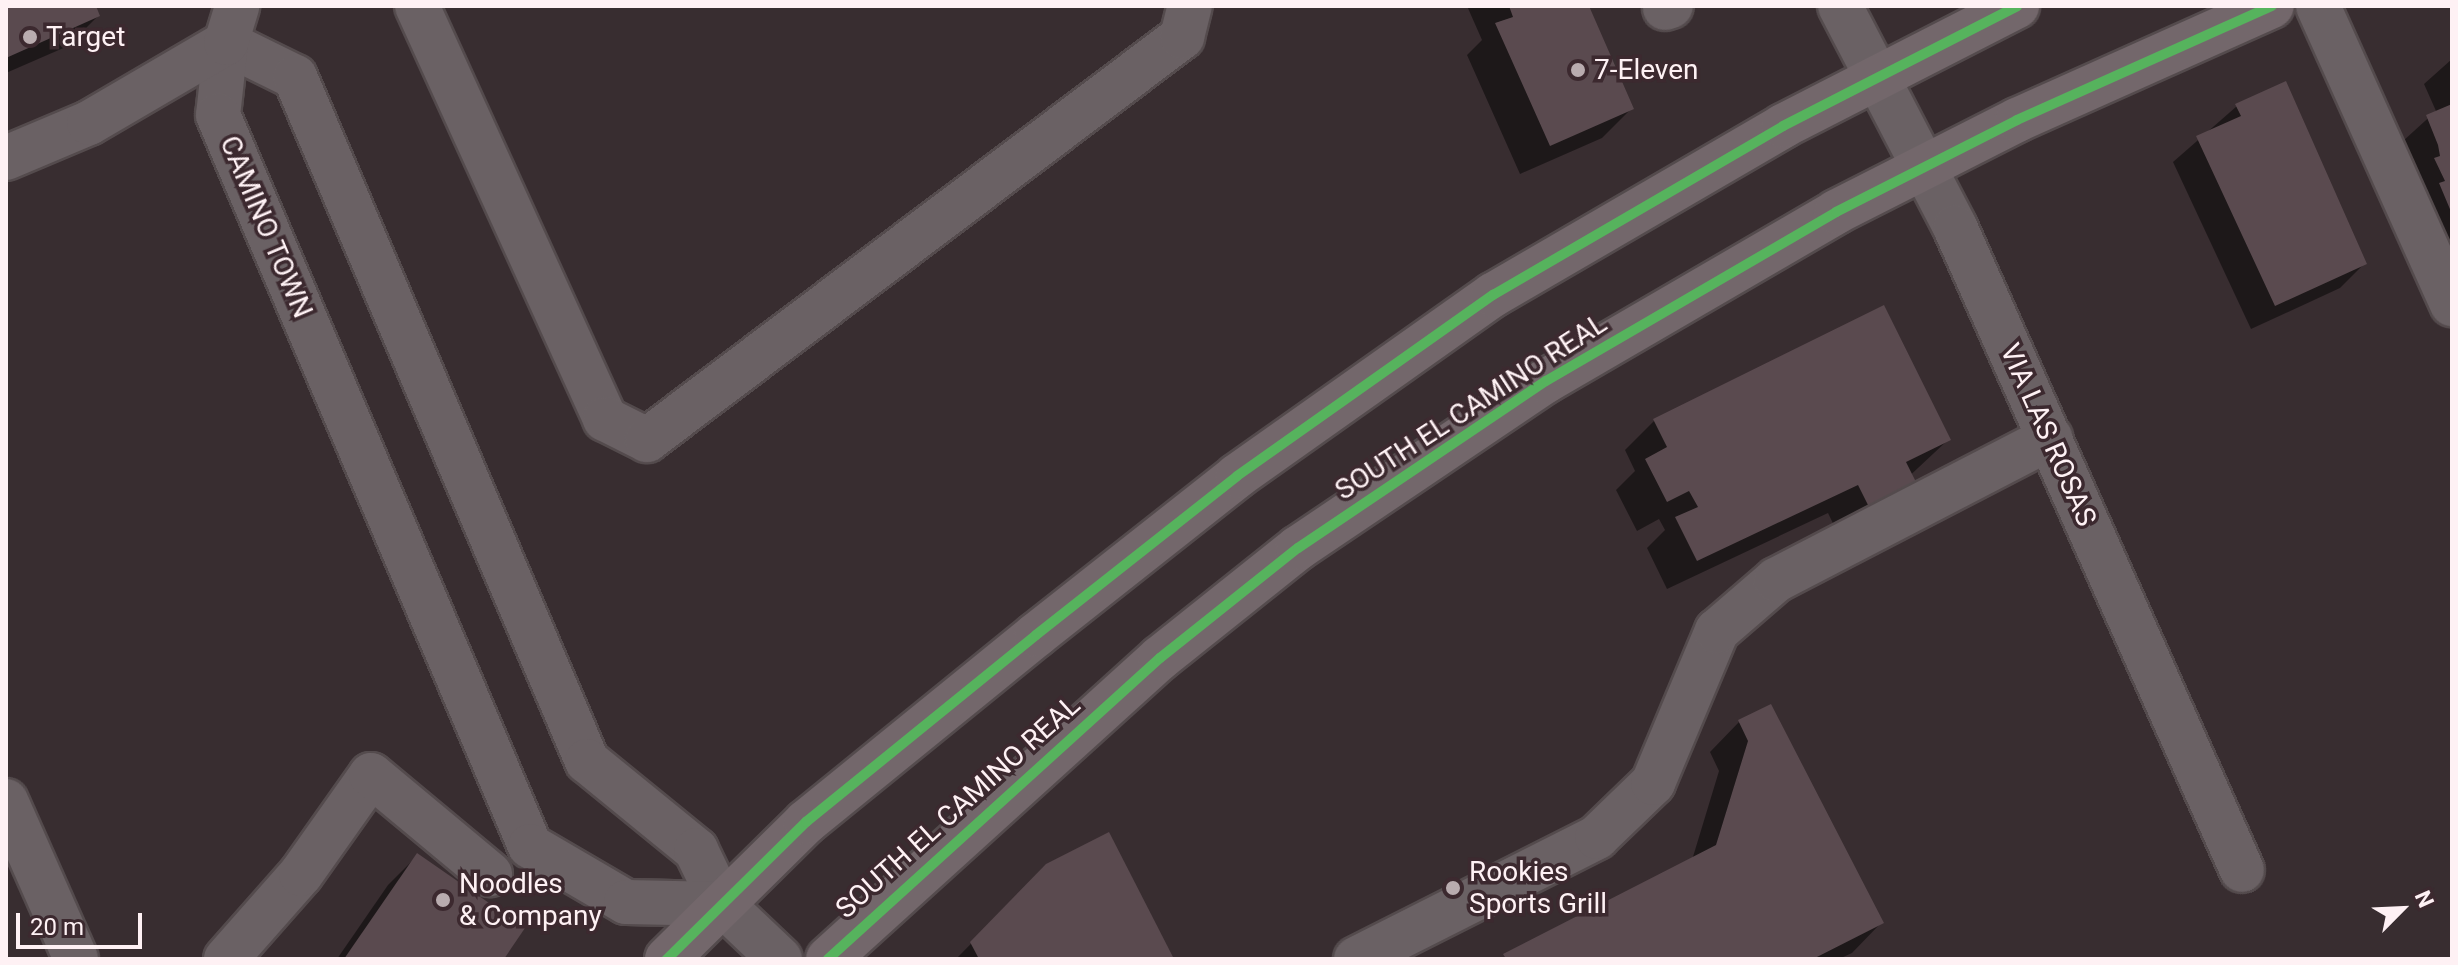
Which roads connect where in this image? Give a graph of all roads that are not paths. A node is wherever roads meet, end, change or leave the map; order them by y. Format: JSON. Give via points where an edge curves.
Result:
{"nodes":[{"id":1,"x":417,"y":6,"type":"edge"},
{"id":2,"x":1190,"y":6,"type":"edge"},
{"id":3,"x":1840,"y":6,"type":"edge"},
{"id":4,"x":2017,"y":6,"type":"edge"},
{"id":5,"x":2272,"y":6,"type":"edge"},
{"id":6,"x":2318,"y":6,"type":"edge"},
{"id":7,"x":224,"y":18,"type":"edge"},
{"id":8,"x":1875,"y":79,"type":"junction"},
{"id":9,"x":6,"y":158,"type":"edge"},
{"id":10,"x":1922,"y":169,"type":"junction"},
{"id":11,"x":2452,"y":304,"type":"edge"},
{"id":12,"x":2050,"y":438,"type":"junction"},
{"id":13,"x":6,"y":801,"type":"edge"},
{"id":14,"x":2242,"y":870,"type":"dead end"},
{"id":15,"x":490,"y":874,"type":"dead end"},
{"id":16,"x":722,"y":904,"type":"junction"},
{"id":17,"x":76,"y":959,"type":"edge"},
{"id":18,"x":226,"y":959,"type":"edge"},
{"id":19,"x":667,"y":959,"type":"edge"},
{"id":20,"x":780,"y":959,"type":"edge"},
{"id":21,"x":828,"y":959,"type":"edge"},
{"id":22,"x":1356,"y":959,"type":"edge"}],
"edges":[{"from":1,"to":2,"type":"street","via":[[605,419],[647,440],[1182,37]]},
{"from":3,"to":8,"type":"street","name":"VIA LAS ROSAS"},
{"from":4,"to":8,"type":"main road"},
{"from":5,"to":10,"type":"main road","name":"SOUTH EL CAMINO REAL"},
{"from":6,"to":11,"type":"street"},
{"from":7,"to":9,"type":"street","via":[[89,123]]},
{"from":7,"to":16,"type":"street","via":[[295,77],[587,761],[696,850]]},
{"from":7,"to":16,"type":"street","name":"CAMINO TOWN","via":[[218,115],[530,846],[626,902]]},
{"from":8,"to":10,"type":"street","name":"VIA LAS ROSAS"},
{"from":8,"to":16,"type":"main road","via":[[1783,126],[1493,295],[1237,476],[806,822]]},
{"from":10,"to":12,"type":"street","name":"VIA LAS ROSAS","via":[[1955,227]]},
{"from":10,"to":21,"type":"main road","name":"SOUTH EL CAMINO REAL","via":[[1836,212],[1546,381],[1298,548],[1160,658]]},
{"from":12,"to":14,"type":"street","name":"VIA LAS ROSAS"},
{"from":12,"to":22,"type":"street","via":[[1776,580],[1717,631],[1653,783],[1597,837]]},
{"from":13,"to":17,"type":"street"},
{"from":15,"to":18,"type":"street","via":[[371,775],[301,874]]},
{"from":16,"to":19,"type":"main road"},
{"from":16,"to":20,"type":"street"}]}
